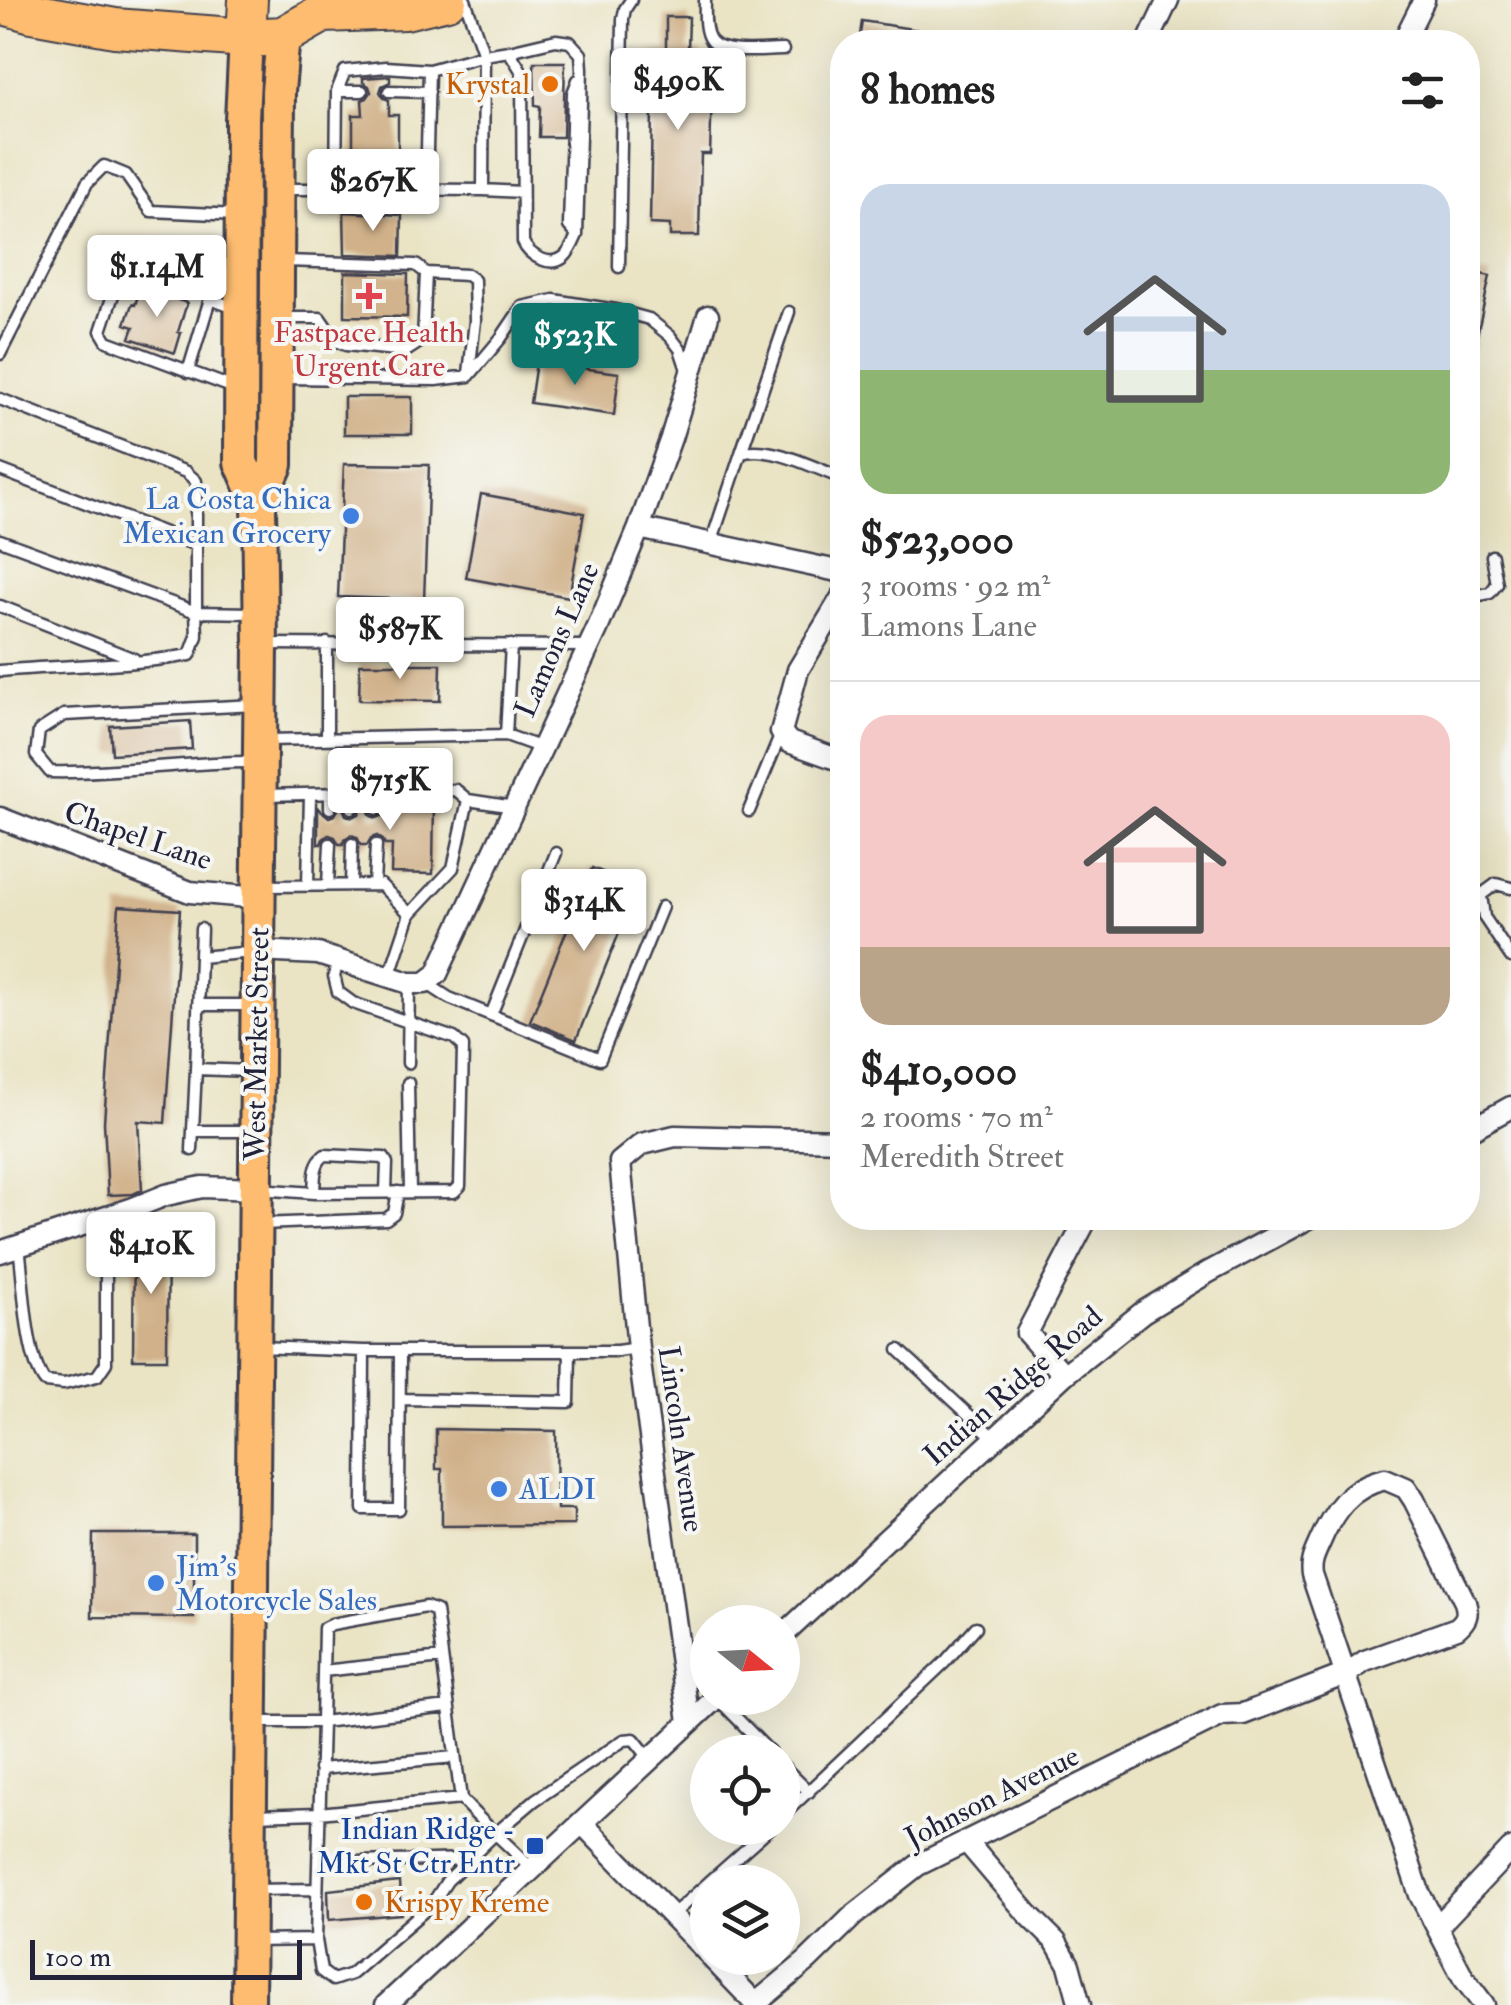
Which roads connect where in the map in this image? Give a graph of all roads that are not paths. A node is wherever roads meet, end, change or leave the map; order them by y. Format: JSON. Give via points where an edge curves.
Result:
{"nodes":[{"id":1,"x":248,"y":0,"type":"edge"},
{"id":2,"x":446,"y":0,"type":"edge"},
{"id":3,"x":465,"y":0,"type":"edge"},
{"id":4,"x":631,"y":0,"type":"edge"},
{"id":5,"x":705,"y":0,"type":"edge"},
{"id":6,"x":1168,"y":0,"type":"edge"},
{"id":7,"x":1424,"y":0,"type":"edge"},
{"id":8,"x":0,"y":4,"type":"edge"},
{"id":9,"x":311,"y":7,"type":"edge"},
{"id":10,"x":271,"y":24,"type":"edge"},
{"id":11,"x":1154,"y":30,"type":"edge"},
{"id":12,"x":1410,"y":30,"type":"edge"},
{"id":13,"x":783,"y":50,"type":"dead end"},
{"id":14,"x":510,"y":51,"type":"junction"},
{"id":15,"x":484,"y":55,"type":"junction"},
{"id":16,"x":429,"y":70,"type":"junction"},
{"id":17,"x":337,"y":90,"type":"junction"},
{"id":18,"x":362,"y":92,"type":"dead end"},
{"id":19,"x":390,"y":92,"type":"dead end"},
{"id":20,"x":429,"y":92,"type":"junction"},
{"id":21,"x":278,"y":189,"type":"junction"},
{"id":22,"x":336,"y":189,"type":"junction"},
{"id":23,"x":426,"y":190,"type":"junction"},
{"id":24,"x":482,"y":190,"type":"junction"},
{"id":25,"x":522,"y":192,"type":"junction"},
{"id":26,"x":241,"y":215,"type":"junction"},
{"id":27,"x":278,"y":260,"type":"junction"},
{"id":28,"x":618,"y":267,"type":"dead end"},
{"id":29,"x":426,"y":273,"type":"junction"},
{"id":30,"x":225,"y":305,"type":"junction"},
{"id":31,"x":789,"y":312,"type":"dead end"},
{"id":32,"x":708,"y":316,"type":"dead end"},
{"id":33,"x":277,"y":318,"type":"junction"},
{"id":34,"x":2,"y":348,"type":"edge"},
{"id":35,"x":188,"y":372,"type":"junction"},
{"id":36,"x":469,"y":376,"type":"junction"},
{"id":37,"x":689,"y":376,"type":"junction"},
{"id":38,"x":276,"y":378,"type":"junction"},
{"id":39,"x":240,"y":390,"type":"junction"},
{"id":40,"x":0,"y":399,"type":"edge"},
{"id":41,"x":741,"y":452,"type":"junction"},
{"id":42,"x":0,"y":470,"type":"edge"},
{"id":43,"x":830,"y":474,"type":"edge"},
{"id":44,"x":260,"y":503,"type":"junction"},
{"id":45,"x":639,"y":528,"type":"junction"},
{"id":46,"x":0,"y":540,"type":"edge"},
{"id":47,"x":711,"y":543,"type":"junction"},
{"id":48,"x":196,"y":545,"type":"junction"},
{"id":49,"x":1492,"y":556,"type":"dead end"},
{"id":50,"x":830,"y":569,"type":"edge"},
{"id":51,"x":1480,"y":595,"type":"edge"},
{"id":52,"x":0,"y":606,"type":"edge"},
{"id":53,"x":196,"y":612,"type":"junction"},
{"id":54,"x":830,"y":618,"type":"edge"},
{"id":55,"x":261,"y":629,"type":"junction"},
{"id":56,"x":327,"y":643,"type":"junction"},
{"id":57,"x":511,"y":645,"type":"junction"},
{"id":58,"x":589,"y":646,"type":"junction"},
{"id":59,"x":140,"y":661,"type":"junction"},
{"id":60,"x":0,"y":671,"type":"edge"},
{"id":61,"x":261,"y":705,"type":"junction"},
{"id":62,"x":782,"y":732,"type":"junction"},
{"id":63,"x":506,"y":735,"type":"junction"},
{"id":64,"x":327,"y":738,"type":"junction"},
{"id":65,"x":542,"y":748,"type":"junction"},
{"id":66,"x":260,"y":751,"type":"junction"},
{"id":67,"x":830,"y":757,"type":"edge"},
{"id":68,"x":378,"y":792,"type":"junction"},
{"id":69,"x":330,"y":793,"type":"junction"},
{"id":70,"x":353,"y":793,"type":"junction"},
{"id":71,"x":310,"y":794,"type":"junction"},
{"id":72,"x":260,"y":795,"type":"junction"},
{"id":73,"x":468,"y":800,"type":"junction"},
{"id":74,"x":515,"y":807,"type":"junction"},
{"id":75,"x":330,"y":808,"type":"dead end"},
{"id":76,"x":352,"y":808,"type":"dead end"},
{"id":77,"x":377,"y":809,"type":"dead end"},
{"id":78,"x":749,"y":812,"type":"dead end"},
{"id":79,"x":0,"y":818,"type":"edge"},
{"id":80,"x":330,"y":844,"type":"dead end"},
{"id":81,"x":352,"y":844,"type":"dead end"},
{"id":82,"x":376,"y":845,"type":"dead end"},
{"id":83,"x":556,"y":854,"type":"dead end"},
{"id":84,"x":350,"y":885,"type":"junction"},
{"id":85,"x":374,"y":885,"type":"junction"},
{"id":86,"x":308,"y":886,"type":"junction"},
{"id":87,"x":328,"y":886,"type":"junction"},
{"id":88,"x":1511,"y":888,"type":"edge"},
{"id":89,"x":258,"y":892,"type":"junction"},
{"id":90,"x":1481,"y":895,"type":"joint"},
{"id":91,"x":662,"y":907,"type":"dead end"},
{"id":92,"x":410,"y":914,"type":"junction"},
{"id":93,"x":201,"y":929,"type":"dead end"},
{"id":94,"x":258,"y":951,"type":"junction"},
{"id":95,"x":200,"y":957,"type":"junction"},
{"id":96,"x":1511,"y":957,"type":"edge"},
{"id":97,"x":338,"y":960,"type":"junction"},
{"id":98,"x":408,"y":981,"type":"junction"},
{"id":99,"x":198,"y":1004,"type":"junction"},
{"id":100,"x":258,"y":1005,"type":"junction"},
{"id":101,"x":491,"y":1015,"type":"junction"},
{"id":102,"x":408,"y":1023,"type":"junction"},
{"id":103,"x":408,"y":1063,"type":"dead end"},
{"id":104,"x":196,"y":1068,"type":"junction"},
{"id":105,"x":257,"y":1072,"type":"junction"},
{"id":106,"x":408,"y":1082,"type":"dead end"},
{"id":107,"x":1511,"y":1108,"type":"edge"},
{"id":108,"x":1480,"y":1125,"type":"edge"},
{"id":109,"x":193,"y":1131,"type":"junction"},
{"id":110,"x":256,"y":1131,"type":"junction"},
{"id":111,"x":830,"y":1140,"type":"edge"},
{"id":112,"x":192,"y":1150,"type":"dead end"},
{"id":113,"x":255,"y":1189,"type":"junction"},
{"id":114,"x":398,"y":1192,"type":"junction"},
{"id":115,"x":314,"y":1193,"type":"junction"},
{"id":116,"x":106,"y":1218,"type":"junction"},
{"id":117,"x":255,"y":1224,"type":"junction"},
{"id":118,"x":1081,"y":1230,"type":"edge"},
{"id":119,"x":1283,"y":1230,"type":"edge"},
{"id":120,"x":10,"y":1249,"type":"edge"},
{"id":121,"x":254,"y":1346,"type":"junction"},
{"id":122,"x":638,"y":1348,"type":"junction"},
{"id":123,"x":900,"y":1350,"type":"dead end"},
{"id":124,"x":364,"y":1351,"type":"junction"},
{"id":125,"x":400,"y":1351,"type":"junction"},
{"id":126,"x":570,"y":1351,"type":"junction"},
{"id":127,"x":1064,"y":1375,"type":"junction"},
{"id":128,"x":400,"y":1399,"type":"junction"},
{"id":129,"x":994,"y":1439,"type":"junction"},
{"id":130,"x":800,"y":1619,"type":"edge"},
{"id":131,"x":976,"y":1627,"type":"dead end"},
{"id":132,"x":442,"y":1658,"type":"junction"},
{"id":133,"x":323,"y":1671,"type":"junction"},
{"id":134,"x":1346,"y":1674,"type":"junction"},
{"id":135,"x":448,"y":1707,"type":"junction"},
{"id":136,"x":697,"y":1715,"type":"edge"},
{"id":137,"x":733,"y":1715,"type":"edge"},
{"id":138,"x":250,"y":1722,"type":"junction"},
{"id":139,"x":322,"y":1722,"type":"junction"},
{"id":140,"x":689,"y":1722,"type":"junction"},
{"id":141,"x":753,"y":1735,"type":"edge"},
{"id":142,"x":455,"y":1757,"type":"junction"},
{"id":143,"x":650,"y":1759,"type":"junction"},
{"id":144,"x":320,"y":1768,"type":"junction"},
{"id":145,"x":800,"y":1783,"type":"edge"},
{"id":146,"x":809,"y":1792,"type":"junction"},
{"id":147,"x":461,"y":1798,"type":"junction"},
{"id":148,"x":800,"y":1800,"type":"edge"},
{"id":149,"x":319,"y":1813,"type":"junction"},
{"id":150,"x":249,"y":1816,"type":"junction"},
{"id":151,"x":582,"y":1823,"type":"junction"},
{"id":152,"x":496,"y":1832,"type":"junction"},
{"id":153,"x":966,"y":1841,"type":"junction"},
{"id":154,"x":751,"y":1845,"type":"edge"},
{"id":155,"x":1511,"y":1849,"type":"edge"},
{"id":156,"x":469,"y":1859,"type":"junction"},
{"id":157,"x":318,"y":1864,"type":"junction"},
{"id":158,"x":728,"y":1865,"type":"edge"},
{"id":159,"x":532,"y":1869,"type":"junction"},
{"id":160,"x":317,"y":1889,"type":"junction"},
{"id":161,"x":248,"y":1890,"type":"junction"},
{"id":162,"x":690,"y":1900,"type":"edge"},
{"id":163,"x":672,"y":1916,"type":"junction"},
{"id":164,"x":1438,"y":1926,"type":"junction"},
{"id":165,"x":690,"y":1934,"type":"edge"},
{"id":166,"x":316,"y":1940,"type":"junction"},
{"id":167,"x":248,"y":1941,"type":"junction"},
{"id":168,"x":728,"y":1975,"type":"edge"},
{"id":169,"x":248,"y":2005,"type":"edge"},
{"id":170,"x":386,"y":2005,"type":"edge"},
{"id":171,"x":756,"y":2005,"type":"edge"},
{"id":172,"x":1080,"y":2005,"type":"edge"},
{"id":173,"x":1484,"y":2005,"type":"edge"}],
"edges":[{"from":1,"to":10,"type":"highway","name":"West Market Street"},
{"from":2,"to":9,"type":"highway","via":[[405,10]]},
{"from":3,"to":15,"type":"lane"},
{"from":4,"to":28,"type":"lane","via":[[623,19]]},
{"from":5,"to":13,"type":"lane","via":[[711,41],[734,51]]},
{"from":6,"to":11,"type":"street"},
{"from":7,"to":12,"type":"street"},
{"from":8,"to":10,"type":"highway","via":[[106,27]]},
{"from":9,"to":10,"type":"highway"},
{"from":10,"to":21,"type":"main road","name":"West Market Street"},
{"from":10,"to":26,"type":"main road","name":"West Market Street","via":[[242,120]]},
{"from":14,"to":15,"type":"lane"},
{"from":14,"to":25,"type":"lane","via":[[522,72]]},
{"from":14,"to":25,"type":"lane","via":[[556,40],[570,42],[580,54],[577,236],[564,257],[542,260],[528,252]]},
{"from":15,"to":16,"type":"lane"},
{"from":15,"to":24,"type":"lane"},
{"from":16,"to":17,"type":"lane","via":[[345,71]]},
{"from":16,"to":20,"type":"lane"},
{"from":17,"to":18,"type":"lane"},
{"from":17,"to":22,"type":"lane"},
{"from":19,"to":20,"type":"lane"},
{"from":20,"to":23,"type":"lane"},
{"from":21,"to":22,"type":"lane"},
{"from":21,"to":27,"type":"main road","name":"West Market Street"},
{"from":22,"to":23,"type":"lane"},
{"from":23,"to":24,"type":"lane"},
{"from":24,"to":25,"type":"lane"},
{"from":26,"to":30,"type":"main road","name":"West Market Street"},
{"from":26,"to":34,"type":"lane","via":[[152,210],[126,175],[104,166],[88,183]]},
{"from":27,"to":29,"type":"lane","via":[[416,266]]},
{"from":27,"to":33,"type":"main road","name":"West Market Street"},
{"from":29,"to":33,"type":"lane","via":[[423,340],[406,351],[346,345],[320,318]]},
{"from":29,"to":36,"type":"lane","via":[[474,280]]},
{"from":30,"to":35,"type":"lane"},
{"from":30,"to":35,"type":"lane","via":[[207,290],[128,262],[101,331],[108,341]]},
{"from":30,"to":39,"type":"main road","name":"West Market Street"},
{"from":31,"to":41,"type":"lane"},
{"from":32,"to":37,"type":"street","name":"Lamons Lane"},
{"from":33,"to":38,"type":"main road","name":"West Market Street"},
{"from":35,"to":39,"type":"lane"},
{"from":36,"to":37,"type":"lane","via":[[522,307],[554,300],[649,318],[680,348]]},
{"from":36,"to":38,"type":"lane"},
{"from":37,"to":45,"type":"street","name":"Lamons Lane"},
{"from":38,"to":44,"type":"main road","name":"West Market Street","via":[[276,464]]},
{"from":39,"to":44,"type":"main road","name":"West Market Street","via":[[241,462]]},
{"from":40,"to":48,"type":"lane","via":[[186,472],[196,480]]},
{"from":41,"to":43,"type":"lane","via":[[770,452]]},
{"from":41,"to":47,"type":"lane"},
{"from":42,"to":48,"type":"lane"},
{"from":44,"to":55,"type":"main road","name":"West Market Street"},
{"from":45,"to":47,"type":"street"},
{"from":45,"to":58,"type":"street","name":"Lamons Lane"},
{"from":46,"to":53,"type":"lane"},
{"from":47,"to":50,"type":"street"},
{"from":48,"to":53,"type":"lane"},
{"from":49,"to":51,"type":"lane","via":[[1497,584]]},
{"from":52,"to":59,"type":"lane"},
{"from":53,"to":55,"type":"lane"},
{"from":53,"to":59,"type":"lane","via":[[190,655]]},
{"from":54,"to":62,"type":"street","via":[[798,670]]},
{"from":55,"to":56,"type":"lane"},
{"from":55,"to":61,"type":"main road","name":"West Market Street"},
{"from":56,"to":57,"type":"lane"},
{"from":56,"to":64,"type":"lane"},
{"from":57,"to":58,"type":"lane"},
{"from":57,"to":63,"type":"lane"},
{"from":58,"to":65,"type":"street","name":"Lamons Lane"},
{"from":59,"to":60,"type":"lane"},
{"from":61,"to":66,"type":"main road","name":"West Market Street"},
{"from":61,"to":66,"type":"lane","via":[[64,714],[39,730],[36,755],[50,772],[92,773]]},
{"from":62,"to":67,"type":"street","via":[[789,742]]},
{"from":62,"to":78,"type":"lane"},
{"from":63,"to":64,"type":"lane"},
{"from":63,"to":65,"type":"lane"},
{"from":64,"to":66,"type":"lane"},
{"from":65,"to":74,"type":"street","name":"Lamons Lane"},
{"from":66,"to":72,"type":"main road","name":"West Market Street"},
{"from":68,"to":70,"type":"lane"},
{"from":68,"to":73,"type":"lane","via":[[456,790]]},
{"from":68,"to":77,"type":"lane"},
{"from":69,"to":70,"type":"lane"},
{"from":69,"to":71,"type":"lane"},
{"from":69,"to":75,"type":"lane"},
{"from":70,"to":76,"type":"lane"},
{"from":71,"to":72,"type":"lane"},
{"from":71,"to":86,"type":"lane"},
{"from":72,"to":89,"type":"main road","name":"West Market Street"},
{"from":73,"to":74,"type":"lane"},
{"from":73,"to":92,"type":"lane","via":[[453,868]]},
{"from":74,"to":98,"type":"street","name":"Lamons Lane","via":[[438,974]]},
{"from":79,"to":89,"type":"street","name":"Chapel Lane","via":[[190,892]]},
{"from":80,"to":87,"type":"lane"},
{"from":81,"to":84,"type":"lane"},
{"from":82,"to":85,"type":"lane"},
{"from":83,"to":101,"type":"lane"},
{"from":84,"to":85,"type":"lane"},
{"from":84,"to":87,"type":"lane"},
{"from":85,"to":92,"type":"lane"},
{"from":86,"to":87,"type":"lane"},
{"from":86,"to":89,"type":"lane"},
{"from":88,"to":90,"type":"lane","via":[[1496,884]]},
{"from":89,"to":94,"type":"main road","name":"West Market Street"},
{"from":90,"to":96,"type":"lane","via":[[1484,917]]},
{"from":91,"to":101,"type":"lane","via":[[600,1059]]},
{"from":92,"to":98,"type":"lane"},
{"from":93,"to":95,"type":"lane"},
{"from":94,"to":95,"type":"lane"},
{"from":94,"to":97,"type":"street"},
{"from":94,"to":100,"type":"main road","name":"West Market Street"},
{"from":95,"to":99,"type":"lane"},
{"from":97,"to":98,"type":"street"},
{"from":97,"to":102,"type":"lane","via":[[338,992]]},
{"from":98,"to":101,"type":"lane"},
{"from":98,"to":102,"type":"lane"},
{"from":99,"to":100,"type":"lane"},
{"from":99,"to":104,"type":"lane"},
{"from":100,"to":105,"type":"main road","name":"West Market Street"},
{"from":102,"to":103,"type":"lane"},
{"from":102,"to":114,"type":"lane","via":[[463,1046],[460,1186],[454,1192]]},
{"from":104,"to":105,"type":"lane"},
{"from":104,"to":109,"type":"lane"},
{"from":105,"to":110,"type":"main road","name":"West Market Street"},
{"from":106,"to":114,"type":"lane"},
{"from":107,"to":108,"type":"street"},
{"from":109,"to":110,"type":"lane"},
{"from":109,"to":112,"type":"lane"},
{"from":110,"to":113,"type":"main road","name":"West Market Street"},
{"from":111,"to":122,"type":"street","name":"Lincoln Avenue","via":[[675,1136],[642,1144],[620,1162]]},
{"from":113,"to":115,"type":"lane"},
{"from":113,"to":116,"type":"street","via":[[166,1195]]},
{"from":113,"to":117,"type":"main road","name":"West Market Street"},
{"from":114,"to":115,"type":"lane"},
{"from":114,"to":115,"type":"lane","via":[[384,1158],[325,1155],[316,1167]]},
{"from":114,"to":117,"type":"lane","via":[[386,1219]]},
{"from":116,"to":120,"type":"street"},
{"from":116,"to":120,"type":"lane","via":[[106,1363],[97,1376],[64,1384],[45,1382],[37,1372]]},
{"from":117,"to":121,"type":"main road","name":"West Market Street"},
{"from":118,"to":127,"type":"street","via":[[1027,1333]]},
{"from":119,"to":127,"type":"street","name":"Indian Ridge Road","via":[[1144,1312]]},
{"from":121,"to":124,"type":"lane"},
{"from":121,"to":138,"type":"main road","name":"West Market Street"},
{"from":122,"to":126,"type":"lane"},
{"from":122,"to":140,"type":"street","name":"Lincoln Avenue"},
{"from":123,"to":129,"type":"lane"},
{"from":124,"to":125,"type":"lane"},
{"from":124,"to":128,"type":"lane","via":[[364,1509],[399,1509]]},
{"from":125,"to":126,"type":"lane"},
{"from":125,"to":128,"type":"lane"},
{"from":126,"to":128,"type":"lane","via":[[569,1402]]},
{"from":127,"to":129,"type":"street","name":"Indian Ridge Road"},
{"from":129,"to":130,"type":"street","name":"Indian Ridge Road"},
{"from":131,"to":146,"type":"lane"},
{"from":132,"to":133,"type":"lane"},
{"from":132,"to":133,"type":"lane","via":[[436,1611],[426,1607],[324,1628]]},
{"from":132,"to":135,"type":"lane"},
{"from":133,"to":139,"type":"lane"},
{"from":134,"to":134,"type":"street","via":[[1457,1628],[1468,1612],[1414,1500],[1386,1479],[1359,1488],[1335,1510],[1310,1564]]},
{"from":134,"to":153,"type":"street","name":"Johnson Avenue","via":[[1243,1714],[1222,1714]]},
{"from":134,"to":164,"type":"street","via":[[1420,1895]]},
{"from":135,"to":139,"type":"lane"},
{"from":135,"to":142,"type":"lane"},
{"from":136,"to":140,"type":"street"},
{"from":137,"to":141,"type":"lane"},
{"from":138,"to":139,"type":"lane"},
{"from":138,"to":150,"type":"main road","name":"West Market Street"},
{"from":139,"to":144,"type":"lane"},
{"from":140,"to":143,"type":"street"},
{"from":142,"to":144,"type":"lane"},
{"from":142,"to":147,"type":"lane"},
{"from":143,"to":151,"type":"street"},
{"from":143,"to":152,"type":"lane","via":[[634,1739],[624,1740]]},
{"from":144,"to":149,"type":"lane"},
{"from":145,"to":146,"type":"lane"},
{"from":146,"to":148,"type":"lane"},
{"from":147,"to":149,"type":"lane"},
{"from":147,"to":152,"type":"lane"},
{"from":149,"to":150,"type":"lane"},
{"from":149,"to":157,"type":"lane"},
{"from":150,"to":161,"type":"main road","name":"West Market Street"},
{"from":151,"to":159,"type":"street"},
{"from":151,"to":163,"type":"street"},
{"from":152,"to":156,"type":"lane"},
{"from":152,"to":159,"type":"lane"},
{"from":153,"to":171,"type":"street","name":"Johnson Avenue","via":[[918,1865]]},
{"from":153,"to":172,"type":"street","via":[[1056,1942]]},
{"from":154,"to":158,"type":"lane"},
{"from":155,"to":164,"type":"street"},
{"from":156,"to":157,"type":"lane"},
{"from":156,"to":166,"type":"lane","via":[[432,1904],[352,1974],[333,1980],[321,1972]]},
{"from":157,"to":160,"type":"lane"},
{"from":159,"to":170,"type":"street"},
{"from":160,"to":161,"type":"lane"},
{"from":160,"to":166,"type":"lane"},
{"from":161,"to":167,"type":"main road","name":"West Market Street"},
{"from":162,"to":163,"type":"lane"},
{"from":163,"to":165,"type":"street"},
{"from":164,"to":173,"type":"street"},
{"from":166,"to":167,"type":"lane"},
{"from":167,"to":169,"type":"main road","name":"West Market Street"},
{"from":168,"to":171,"type":"street"}]}
